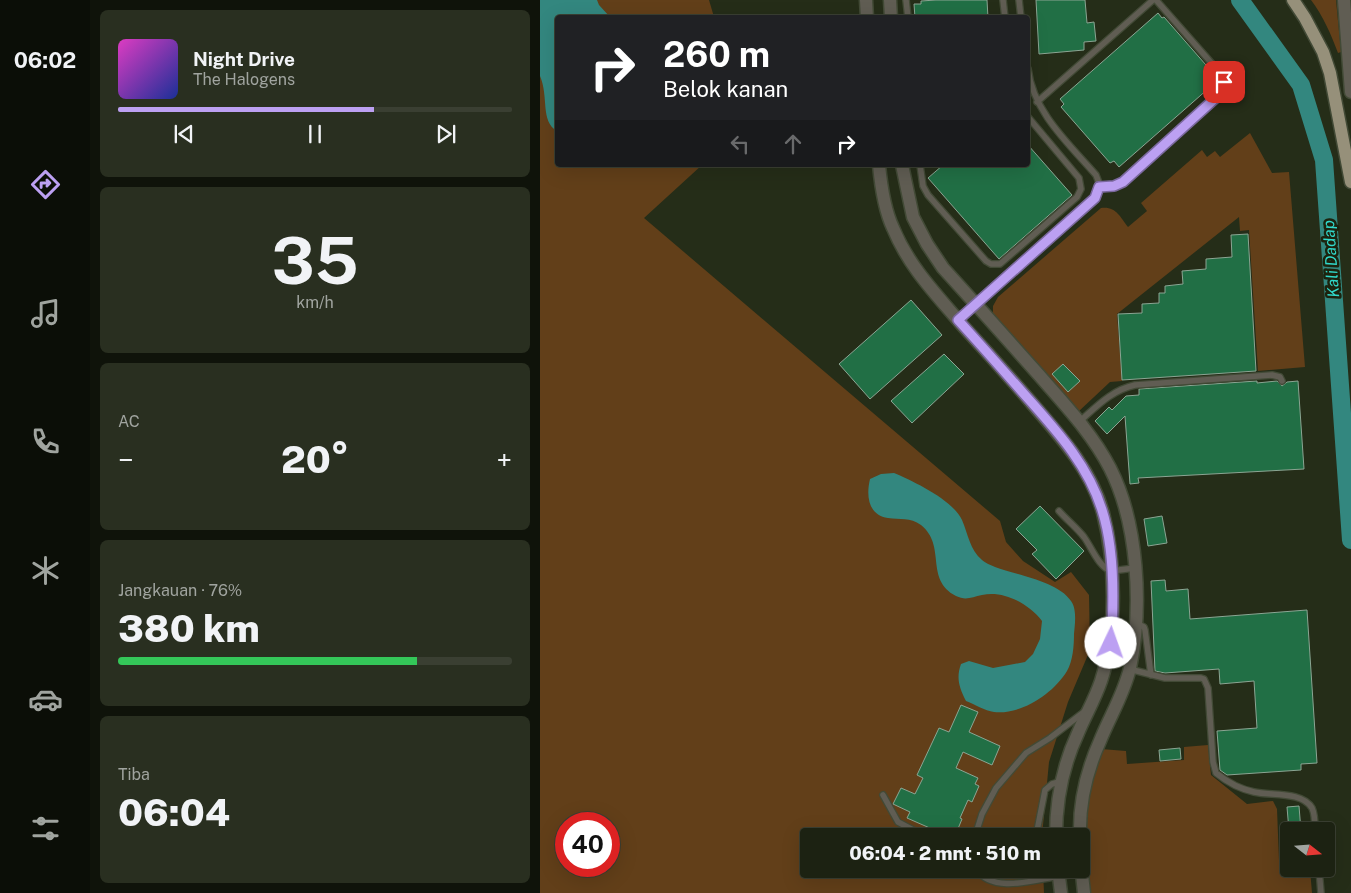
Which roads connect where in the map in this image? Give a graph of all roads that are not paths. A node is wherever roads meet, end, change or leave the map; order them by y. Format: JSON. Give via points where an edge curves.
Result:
{"nodes":[{"id":1,"x":866,"y":0,"type":"edge"},
{"id":2,"x":890,"y":0,"type":"edge"},
{"id":3,"x":906,"y":0,"type":"edge"},
{"id":4,"x":1003,"y":0,"type":"edge"},
{"id":5,"x":1019,"y":0,"type":"edge"},
{"id":6,"x":1154,"y":0,"type":"edge"},
{"id":7,"x":1293,"y":0,"type":"edge"},
{"id":8,"x":1344,"y":0,"type":"edge"},
{"id":9,"x":867,"y":15,"type":"edge"},
{"id":10,"x":891,"y":15,"type":"edge"},
{"id":11,"x":908,"y":15,"type":"edge"},
{"id":12,"x":1005,"y":15,"type":"edge"},
{"id":13,"x":1021,"y":15,"type":"edge"},
{"id":14,"x":1030,"y":91,"type":"edge"},
{"id":15,"x":1351,"y":92,"type":"edge"},
{"id":16,"x":1037,"y":102,"type":"junction"},
{"id":17,"x":1030,"y":119,"type":"edge"},
{"id":18,"x":878,"y":167,"type":"edge"},
{"id":19,"x":902,"y":167,"type":"edge"},
{"id":20,"x":920,"y":167,"type":"edge"},
{"id":21,"x":1351,"y":182,"type":"edge"},
{"id":22,"x":1099,"y":187,"type":"junction"},
{"id":23,"x":913,"y":217,"type":"junction"},
{"id":24,"x":891,"y":223,"type":"junction"},
{"id":25,"x":976,"y":304,"type":"junction"},
{"id":26,"x":958,"y":320,"type":"junction"},
{"id":27,"x":1282,"y":381,"type":"dead end"},
{"id":28,"x":1080,"y":421,"type":"junction"},
{"id":29,"x":1059,"y":511,"type":"dead end"},
{"id":30,"x":1135,"y":568,"type":"junction"},
{"id":31,"x":1111,"y":571,"type":"junction"},
{"id":32,"x":1136,"y":623,"type":"junction"},
{"id":33,"x":1130,"y":669,"type":"junction"},
{"id":34,"x":1151,"y":675,"type":"junction"},
{"id":35,"x":1090,"y":707,"type":"junction"},
{"id":36,"x":1062,"y":781,"type":"junction"},
{"id":37,"x":883,"y":795,"type":"dead end"},
{"id":38,"x":1314,"y":822,"type":"edge"},
{"id":39,"x":908,"y":828,"type":"edge"},
{"id":40,"x":978,"y":828,"type":"edge"},
{"id":41,"x":1039,"y":828,"type":"edge"},
{"id":42,"x":1057,"y":828,"type":"edge"},
{"id":43,"x":1081,"y":828,"type":"edge"},
{"id":44,"x":987,"y":878,"type":"edge"},
{"id":45,"x":1037,"y":878,"type":"edge"},
{"id":46,"x":1059,"y":878,"type":"edge"},
{"id":47,"x":1083,"y":878,"type":"edge"},
{"id":48,"x":1320,"y":878,"type":"edge"},
{"id":49,"x":1061,"y":893,"type":"edge"},
{"id":50,"x":1084,"y":893,"type":"edge"},
{"id":51,"x":1321,"y":893,"type":"edge"}],
"edges":[{"from":1,"to":9,"type":"street"},
{"from":2,"to":10,"type":"street"},
{"from":3,"to":11,"type":"lane"},
{"from":4,"to":12,"type":"lane"},
{"from":5,"to":13,"type":"lane"},
{"from":6,"to":16,"type":"lane"},
{"from":6,"to":22,"type":"lane","via":[[1222,75],[1224,86],[1220,94],[1123,182]]},
{"from":7,"to":21,"type":"main road","via":[[1323,52],[1330,73]]},
{"from":8,"to":15,"type":"street"},
{"from":14,"to":16,"type":"lane"},
{"from":16,"to":22,"type":"lane","via":[[1096,175]]},
{"from":17,"to":20,"type":"lane","via":[[1079,178],[1081,190],[1000,264],[986,261],[928,195]]},
{"from":18,"to":24,"type":"street"},
{"from":19,"to":23,"type":"street"},
{"from":22,"to":25,"type":"lane","via":[[1095,198]]},
{"from":23,"to":24,"type":"street"},
{"from":23,"to":25,"type":"street","via":[[943,268]]},
{"from":24,"to":26,"type":"street","via":[[926,284]]},
{"from":25,"to":26,"type":"street"},
{"from":25,"to":28,"type":"street"},
{"from":26,"to":31,"type":"street","via":[[1077,458],[1102,511]]},
{"from":27,"to":28,"type":"lane","via":[[1272,375],[1135,385],[1112,393]]},
{"from":28,"to":30,"type":"street","via":[[1110,467],[1126,506]]},
{"from":29,"to":31,"type":"lane","via":[[1084,537],[1105,568]]},
{"from":30,"to":31,"type":"lane"},
{"from":30,"to":32,"type":"street"},
{"from":31,"to":35,"type":"street","via":[[1111,643],[1101,683]]},
{"from":32,"to":33,"type":"street"},
{"from":32,"to":34,"type":"lane","via":[[1145,630]]},
{"from":33,"to":34,"type":"lane"},
{"from":33,"to":43,"type":"street","via":[[1091,762]]},
{"from":34,"to":38,"type":"lane","via":[[1204,679],[1208,688],[1216,773],[1243,789],[1302,799],[1313,810]]},
{"from":35,"to":36,"type":"street","via":[[1068,756]]},
{"from":35,"to":40,"type":"lane","via":[[1026,754],[996,788]]},
{"from":36,"to":41,"type":"lane","via":[[1045,790]]},
{"from":36,"to":42,"type":"street"},
{"from":37,"to":39,"type":"lane","via":[[898,822]]},
{"from":44,"to":45,"type":"lane","via":[[998,883],[1016,884]]},
{"from":46,"to":49,"type":"street"},
{"from":47,"to":50,"type":"street"},
{"from":48,"to":51,"type":"lane"}]}
